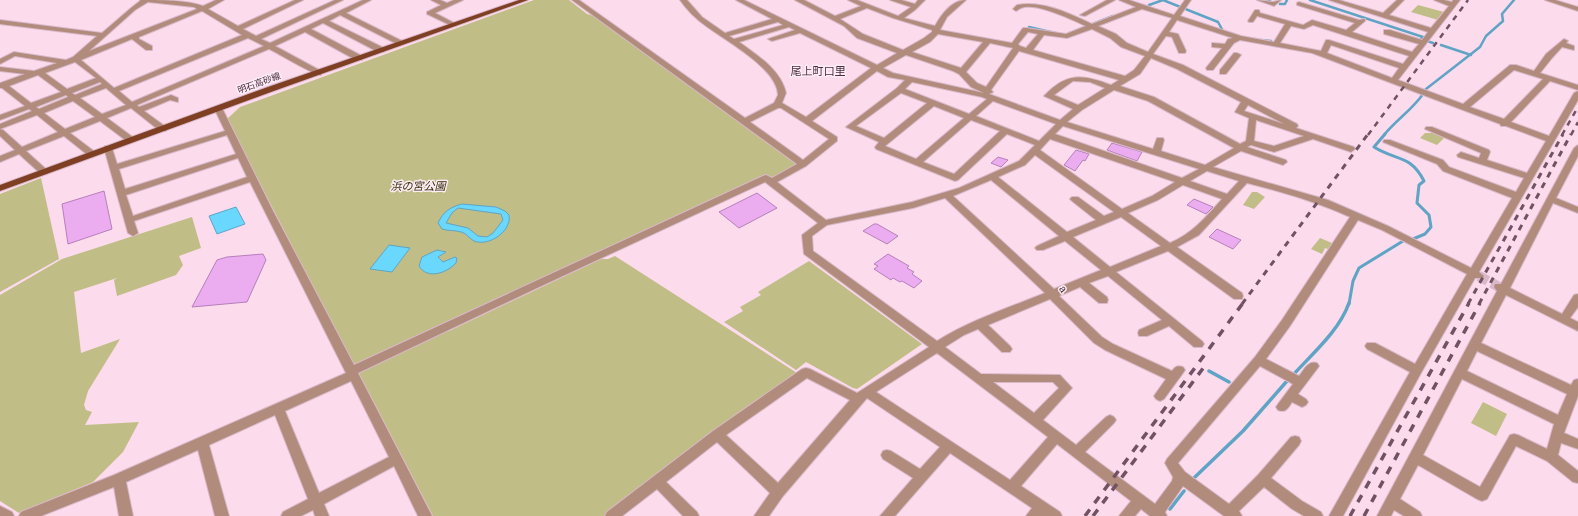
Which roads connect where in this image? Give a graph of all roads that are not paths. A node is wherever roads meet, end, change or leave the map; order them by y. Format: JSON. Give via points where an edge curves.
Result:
{"nodes":[{"id":1,"x":146,"y":0,"type":"edge"},
{"id":2,"x":221,"y":0,"type":"edge"},
{"id":3,"x":300,"y":0,"type":"edge"},
{"id":4,"x":368,"y":0,"type":"edge"},
{"id":5,"x":434,"y":0,"type":"edge"},
{"id":6,"x":460,"y":0,"type":"edge"},
{"id":7,"x":525,"y":0,"type":"edge"},
{"id":8,"x":575,"y":0,"type":"edge"},
{"id":9,"x":683,"y":0,"type":"edge"},
{"id":10,"x":740,"y":0,"type":"edge"},
{"id":11,"x":798,"y":0,"type":"edge"},
{"id":12,"x":852,"y":0,"type":"edge"},
{"id":13,"x":893,"y":0,"type":"edge"},
{"id":14,"x":922,"y":0,"type":"edge"},
{"id":15,"x":960,"y":0,"type":"edge"},
{"id":16,"x":1112,"y":0,"type":"edge"},
{"id":17,"x":1122,"y":0,"type":"edge"},
{"id":18,"x":1188,"y":0,"type":"edge"},
{"id":19,"x":1260,"y":0,"type":"edge"},
{"id":20,"x":1278,"y":0,"type":"edge"},
{"id":21,"x":1401,"y":0,"type":"edge"},
{"id":22,"x":1437,"y":0,"type":"edge"},
{"id":23,"x":1548,"y":0,"type":"edge"},
{"id":24,"x":338,"y":1,"type":"edge"},
{"id":25,"x":1338,"y":1,"type":"edge"},
{"id":26,"x":1034,"y":3,"type":"edge"},
{"id":27,"x":1455,"y":3,"type":"edge"},
{"id":28,"x":1140,"y":4,"type":"edge"},
{"id":29,"x":1298,"y":4,"type":"dead end"},
{"id":30,"x":197,"y":5,"type":"edge"},
{"id":31,"x":447,"y":6,"type":"junction"},
{"id":32,"x":867,"y":6,"type":"junction"},
{"id":33,"x":916,"y":6,"type":"junction"},
{"id":34,"x":353,"y":7,"type":"junction"},
{"id":35,"x":1016,"y":9,"type":"dead end"},
{"id":36,"x":1578,"y":9,"type":"edge"},
{"id":37,"x":341,"y":13,"type":"junction"},
{"id":38,"x":1083,"y":15,"type":"dead end"},
{"id":39,"x":1176,"y":16,"type":"junction"},
{"id":40,"x":1384,"y":16,"type":"junction"},
{"id":41,"x":899,"y":18,"type":"junction"},
{"id":42,"x":834,"y":19,"type":"junction"},
{"id":43,"x":777,"y":20,"type":"junction"},
{"id":44,"x":324,"y":21,"type":"junction"},
{"id":45,"x":1251,"y":21,"type":"dead end"},
{"id":46,"x":0,"y":22,"type":"edge"},
{"id":47,"x":1289,"y":23,"type":"junction"},
{"id":48,"x":454,"y":25,"type":"junction"},
{"id":49,"x":789,"y":25,"type":"junction"},
{"id":50,"x":1088,"y":25,"type":"junction"},
{"id":51,"x":238,"y":29,"type":"junction"},
{"id":52,"x":305,"y":29,"type":"junction"},
{"id":53,"x":936,"y":30,"type":"junction"},
{"id":54,"x":800,"y":31,"type":"junction"},
{"id":55,"x":1433,"y":31,"type":"junction"},
{"id":56,"x":1043,"y":32,"type":"junction"},
{"id":57,"x":1387,"y":32,"type":"dead end"},
{"id":58,"x":1165,"y":33,"type":"junction"},
{"id":59,"x":1347,"y":33,"type":"junction"},
{"id":60,"x":728,"y":34,"type":"dead end"},
{"id":61,"x":103,"y":35,"type":"junction"},
{"id":62,"x":248,"y":35,"type":"junction"},
{"id":63,"x":135,"y":36,"type":"junction"},
{"id":64,"x":1240,"y":38,"type":"junction"},
{"id":65,"x":255,"y":39,"type":"junction"},
{"id":66,"x":772,"y":39,"type":"dead end"},
{"id":67,"x":988,"y":41,"type":"junction"},
{"id":68,"x":733,"y":42,"type":"junction"},
{"id":69,"x":402,"y":43,"type":"junction"},
{"id":70,"x":1423,"y":43,"type":"junction"},
{"id":71,"x":1276,"y":44,"type":"junction"},
{"id":72,"x":1215,"y":45,"type":"dead end"},
{"id":73,"x":150,"y":46,"type":"dead end"},
{"id":74,"x":269,"y":46,"type":"junction"},
{"id":75,"x":1228,"y":46,"type":"junction"},
{"id":76,"x":1016,"y":47,"type":"junction"},
{"id":77,"x":1571,"y":48,"type":"dead end"},
{"id":78,"x":381,"y":50,"type":"junction"},
{"id":79,"x":1028,"y":51,"type":"junction"},
{"id":80,"x":1182,"y":51,"type":"dead end"},
{"id":81,"x":904,"y":52,"type":"junction"},
{"id":82,"x":1323,"y":54,"type":"junction"},
{"id":83,"x":1150,"y":55,"type":"junction"},
{"id":84,"x":1237,"y":55,"type":"dead end"},
{"id":85,"x":1413,"y":55,"type":"junction"},
{"id":86,"x":359,"y":58,"type":"junction"},
{"id":87,"x":76,"y":59,"type":"junction"},
{"id":88,"x":0,"y":62,"type":"edge"},
{"id":89,"x":67,"y":62,"type":"junction"},
{"id":90,"x":1076,"y":66,"type":"junction"},
{"id":91,"x":1404,"y":67,"type":"junction"},
{"id":92,"x":0,"y":69,"type":"edge"},
{"id":93,"x":875,"y":69,"type":"junction"},
{"id":94,"x":962,"y":72,"type":"junction"},
{"id":95,"x":37,"y":73,"type":"junction"},
{"id":96,"x":318,"y":73,"type":"junction"},
{"id":97,"x":1535,"y":76,"type":"junction"},
{"id":98,"x":911,"y":79,"type":"junction"},
{"id":99,"x":1071,"y":79,"type":"junction"},
{"id":100,"x":1126,"y":79,"type":"junction"},
{"id":101,"x":1394,"y":80,"type":"junction"},
{"id":102,"x":1548,"y":80,"type":"junction"},
{"id":103,"x":104,"y":82,"type":"junction"},
{"id":104,"x":2,"y":86,"type":"edge"},
{"id":105,"x":1113,"y":87,"type":"junction"},
{"id":106,"x":1578,"y":88,"type":"edge"},
{"id":107,"x":900,"y":90,"type":"junction"},
{"id":108,"x":113,"y":91,"type":"junction"},
{"id":109,"x":1578,"y":94,"type":"edge"},
{"id":110,"x":70,"y":95,"type":"junction"},
{"id":111,"x":990,"y":95,"type":"junction"},
{"id":112,"x":175,"y":100,"type":"dead end"},
{"id":113,"x":1246,"y":101,"type":"junction"},
{"id":114,"x":932,"y":103,"type":"junction"},
{"id":115,"x":778,"y":105,"type":"junction"},
{"id":116,"x":133,"y":107,"type":"junction"},
{"id":117,"x":218,"y":108,"type":"junction"},
{"id":118,"x":1079,"y":108,"type":"junction"},
{"id":119,"x":1463,"y":108,"type":"junction"},
{"id":120,"x":34,"y":109,"type":"junction"},
{"id":121,"x":102,"y":117,"type":"junction"},
{"id":122,"x":1253,"y":117,"type":"junction"},
{"id":123,"x":0,"y":118,"type":"edge"},
{"id":124,"x":970,"y":118,"type":"junction"},
{"id":125,"x":806,"y":121,"type":"junction"},
{"id":126,"x":744,"y":122,"type":"junction"},
{"id":127,"x":1061,"y":123,"type":"junction"},
{"id":128,"x":1504,"y":124,"type":"junction"},
{"id":129,"x":0,"y":127,"type":"edge"},
{"id":130,"x":163,"y":128,"type":"junction"},
{"id":131,"x":1429,"y":129,"type":"dead end"},
{"id":132,"x":1006,"y":131,"type":"junction"},
{"id":133,"x":0,"y":132,"type":"edge"},
{"id":134,"x":229,"y":132,"type":"junction"},
{"id":135,"x":1305,"y":132,"type":"junction"},
{"id":136,"x":63,"y":133,"type":"junction"},
{"id":137,"x":1048,"y":135,"type":"junction"},
{"id":138,"x":131,"y":140,"type":"junction"},
{"id":139,"x":1160,"y":140,"type":"dead end"},
{"id":140,"x":1550,"y":140,"type":"junction"},
{"id":141,"x":885,"y":141,"type":"junction"},
{"id":142,"x":1250,"y":142,"type":"junction"},
{"id":143,"x":1386,"y":142,"type":"dead end"},
{"id":144,"x":1037,"y":147,"type":"junction"},
{"id":145,"x":108,"y":148,"type":"junction"},
{"id":146,"x":1240,"y":148,"type":"junction"},
{"id":147,"x":1351,"y":149,"type":"dead end"},
{"id":148,"x":1576,"y":149,"type":"edge"},
{"id":149,"x":21,"y":150,"type":"junction"},
{"id":150,"x":1156,"y":152,"type":"junction"},
{"id":151,"x":92,"y":154,"type":"junction"},
{"id":152,"x":240,"y":155,"type":"junction"},
{"id":153,"x":1461,"y":155,"type":"dead end"},
{"id":154,"x":0,"y":159,"type":"edge"},
{"id":155,"x":1482,"y":161,"type":"junction"},
{"id":156,"x":1283,"y":162,"type":"dead end"},
{"id":157,"x":917,"y":163,"type":"junction"},
{"id":158,"x":803,"y":164,"type":"junction"},
{"id":159,"x":114,"y":168,"type":"junction"},
{"id":160,"x":1207,"y":168,"type":"junction"},
{"id":161,"x":44,"y":172,"type":"junction"},
{"id":162,"x":993,"y":177,"type":"junction"},
{"id":163,"x":1530,"y":177,"type":"junction"},
{"id":164,"x":251,"y":178,"type":"junction"},
{"id":165,"x":1245,"y":180,"type":"junction"},
{"id":166,"x":771,"y":182,"type":"junction"},
{"id":167,"x":1182,"y":182,"type":"junction"},
{"id":168,"x":0,"y":188,"type":"edge"},
{"id":169,"x":122,"y":193,"type":"junction"},
{"id":170,"x":947,"y":195,"type":"junction"},
{"id":171,"x":1519,"y":197,"type":"junction"},
{"id":172,"x":1229,"y":198,"type":"junction"},
{"id":173,"x":1075,"y":199,"type":"dead end"},
{"id":174,"x":1551,"y":199,"type":"junction"},
{"id":175,"x":1578,"y":210,"type":"edge"},
{"id":176,"x":1123,"y":213,"type":"junction"},
{"id":177,"x":1356,"y":215,"type":"junction"},
{"id":178,"x":129,"y":220,"type":"junction"},
{"id":179,"x":1104,"y":221,"type":"junction"},
{"id":180,"x":824,"y":223,"type":"junction"},
{"id":181,"x":133,"y":233,"type":"dead end"},
{"id":182,"x":1068,"y":237,"type":"junction"},
{"id":183,"x":1169,"y":247,"type":"junction"},
{"id":184,"x":1040,"y":248,"type":"dead end"},
{"id":185,"x":1109,"y":272,"type":"junction"},
{"id":186,"x":1476,"y":275,"type":"junction"},
{"id":187,"x":1082,"y":283,"type":"junction"},
{"id":188,"x":1502,"y":288,"type":"junction"},
{"id":189,"x":1054,"y":294,"type":"junction"},
{"id":190,"x":1238,"y":296,"type":"dead end"},
{"id":191,"x":1578,"y":298,"type":"edge"},
{"id":192,"x":1103,"y":300,"type":"dead end"},
{"id":193,"x":1564,"y":320,"type":"junction"},
{"id":194,"x":1170,"y":321,"type":"junction"},
{"id":195,"x":979,"y":323,"type":"junction"},
{"id":196,"x":1578,"y":326,"type":"edge"},
{"id":197,"x":1143,"y":333,"type":"dead end"},
{"id":198,"x":1198,"y":344,"type":"dead end"},
{"id":199,"x":1474,"y":345,"type":"junction"},
{"id":200,"x":1371,"y":346,"type":"dead end"},
{"id":201,"x":936,"y":347,"type":"junction"},
{"id":202,"x":1006,"y":349,"type":"dead end"},
{"id":203,"x":1260,"y":360,"type":"junction"},
{"id":204,"x":1314,"y":366,"type":"dead end"},
{"id":205,"x":1417,"y":370,"type":"junction"},
{"id":206,"x":1459,"y":372,"type":"junction"},
{"id":207,"x":352,"y":373,"type":"junction"},
{"id":208,"x":979,"y":378,"type":"junction"},
{"id":209,"x":1301,"y":383,"type":"junction"},
{"id":210,"x":1576,"y":388,"type":"edge"},
{"id":211,"x":863,"y":395,"type":"junction"},
{"id":212,"x":1290,"y":395,"type":"junction"},
{"id":213,"x":1160,"y":396,"type":"dead end"},
{"id":214,"x":1302,"y":402,"type":"dead end"},
{"id":215,"x":1282,"y":407,"type":"dead end"},
{"id":216,"x":278,"y":409,"type":"junction"},
{"id":217,"x":1035,"y":420,"type":"junction"},
{"id":218,"x":1110,"y":420,"type":"dead end"},
{"id":219,"x":1561,"y":422,"type":"junction"},
{"id":220,"x":717,"y":435,"type":"junction"},
{"id":221,"x":1556,"y":435,"type":"junction"},
{"id":222,"x":1056,"y":437,"type":"junction"},
{"id":223,"x":1294,"y":442,"type":"dead end"},
{"id":224,"x":202,"y":443,"type":"junction"},
{"id":225,"x":1578,"y":444,"type":"edge"},
{"id":226,"x":949,"y":446,"type":"junction"},
{"id":227,"x":1077,"y":452,"type":"junction"},
{"id":228,"x":887,"y":455,"type":"dead end"},
{"id":229,"x":1551,"y":457,"type":"junction"},
{"id":230,"x":1415,"y":458,"type":"junction"},
{"id":231,"x":397,"y":459,"type":"junction"},
{"id":232,"x":922,"y":477,"type":"junction"},
{"id":233,"x":1578,"y":478,"type":"edge"},
{"id":234,"x":119,"y":479,"type":"junction"},
{"id":235,"x":1263,"y":479,"type":"junction"},
{"id":236,"x":1186,"y":480,"type":"junction"},
{"id":237,"x":658,"y":482,"type":"junction"},
{"id":238,"x":1012,"y":487,"type":"junction"},
{"id":239,"x":778,"y":492,"type":"junction"},
{"id":240,"x":316,"y":501,"type":"junction"},
{"id":241,"x":1140,"y":501,"type":"junction"},
{"id":242,"x":1392,"y":501,"type":"junction"},
{"id":243,"x":1037,"y":511,"type":"edge"},
{"id":244,"x":0,"y":512,"type":"edge"},
{"id":245,"x":1232,"y":514,"type":"edge"},
{"id":246,"x":1158,"y":515,"type":"edge"},
{"id":247,"x":7,"y":516,"type":"edge"},
{"id":248,"x":26,"y":516,"type":"edge"},
{"id":249,"x":126,"y":516,"type":"edge"},
{"id":250,"x":222,"y":516,"type":"edge"},
{"id":251,"x":288,"y":516,"type":"edge"},
{"id":252,"x":322,"y":516,"type":"edge"},
{"id":253,"x":425,"y":516,"type":"edge"},
{"id":254,"x":612,"y":516,"type":"edge"},
{"id":255,"x":692,"y":516,"type":"edge"},
{"id":256,"x":761,"y":516,"type":"edge"},
{"id":257,"x":887,"y":516,"type":"edge"},
{"id":258,"x":1055,"y":516,"type":"edge"},
{"id":259,"x":1126,"y":516,"type":"edge"},
{"id":260,"x":1316,"y":516,"type":"edge"},
{"id":261,"x":1336,"y":516,"type":"edge"},
{"id":262,"x":1384,"y":516,"type":"edge"},
{"id":263,"x":1415,"y":516,"type":"edge"}],
"edges":[{"from":1,"to":30,"type":"street"},
{"from":1,"to":61,"type":"street"},
{"from":2,"to":30,"type":"street"},
{"from":3,"to":51,"type":"street"},
{"from":4,"to":34,"type":"street"},
{"from":5,"to":31,"type":"street"},
{"from":6,"to":31,"type":"street"},
{"from":7,"to":48,"type":"main road","name":"明石高砂線"},
{"from":8,"to":126,"type":"street"},
{"from":9,"to":68,"type":"street","via":[[700,18]]},
{"from":10,"to":43,"type":"street"},
{"from":11,"to":42,"type":"street"},
{"from":12,"to":32,"type":"street"},
{"from":13,"to":33,"type":"street"},
{"from":14,"to":33,"type":"street"},
{"from":15,"to":53,"type":"street","via":[[944,16]]},
{"from":16,"to":38,"type":"street"},
{"from":17,"to":28,"type":"street"},
{"from":18,"to":39,"type":"street"},
{"from":19,"to":20,"type":"street","via":[[1274,4]]},
{"from":21,"to":40,"type":"street"},
{"from":22,"to":27,"type":"street"},
{"from":23,"to":36,"type":"street"},
{"from":24,"to":34,"type":"street"},
{"from":24,"to":65,"type":"street"},
{"from":25,"to":40,"type":"street"},
{"from":26,"to":35,"type":"street"},
{"from":26,"to":50,"type":"street"},
{"from":27,"to":55,"type":"street"},
{"from":28,"to":39,"type":"street"},
{"from":28,"to":50,"type":"street"},
{"from":29,"to":59,"type":"street","via":[[1304,8],[1361,21]]},
{"from":30,"to":51,"type":"street"},
{"from":30,"to":63,"type":"street"},
{"from":31,"to":48,"type":"street","via":[[429,13]]},
{"from":32,"to":41,"type":"street"},
{"from":32,"to":42,"type":"street"},
{"from":33,"to":41,"type":"street"},
{"from":34,"to":37,"type":"street"},
{"from":37,"to":44,"type":"street"},
{"from":37,"to":69,"type":"street"},
{"from":39,"to":58,"type":"street"},
{"from":39,"to":64,"type":"street"},
{"from":40,"to":55,"type":"street"},
{"from":41,"to":53,"type":"street"},
{"from":42,"to":81,"type":"street","via":[[860,36]]},
{"from":43,"to":49,"type":"street"},
{"from":43,"to":60,"type":"street"},
{"from":44,"to":52,"type":"street"},
{"from":44,"to":78,"type":"street"},
{"from":45,"to":47,"type":"street","via":[[1257,12]]},
{"from":46,"to":61,"type":"street"},
{"from":47,"to":59,"type":"street","via":[[1304,26],[1312,22]]},
{"from":47,"to":71,"type":"street"},
{"from":48,"to":69,"type":"main road","name":"明石高砂線"},
{"from":49,"to":54,"type":"street"},
{"from":49,"to":68,"type":"street"},
{"from":50,"to":56,"type":"street","via":[[1066,36]]},
{"from":50,"to":83,"type":"street","via":[[1113,36],[1124,45]]},
{"from":51,"to":62,"type":"street"},
{"from":52,"to":74,"type":"street"},
{"from":52,"to":86,"type":"street"},
{"from":53,"to":67,"type":"street"},
{"from":53,"to":81,"type":"street","via":[[927,40]]},
{"from":54,"to":66,"type":"street"},
{"from":54,"to":93,"type":"street"},
{"from":55,"to":70,"type":"street"},
{"from":56,"to":76,"type":"street","via":[[1026,30],[1014,45]]},
{"from":56,"to":79,"type":"street"},
{"from":57,"to":70,"type":"street"},
{"from":58,"to":80,"type":"street","via":[[1175,36]]},
{"from":58,"to":83,"type":"street"},
{"from":59,"to":85,"type":"street"},
{"from":61,"to":87,"type":"street"},
{"from":62,"to":65,"type":"street"},
{"from":62,"to":108,"type":"street"},
{"from":63,"to":73,"type":"street","via":[[136,40]]},
{"from":63,"to":87,"type":"street"},
{"from":64,"to":71,"type":"street"},
{"from":64,"to":75,"type":"street","via":[[1230,41]]},
{"from":65,"to":74,"type":"street"},
{"from":67,"to":76,"type":"street"},
{"from":67,"to":94,"type":"street"},
{"from":68,"to":115,"type":"street","via":[[765,66],[779,82],[782,94]]},
{"from":69,"to":78,"type":"main road","name":"明石高砂線"},
{"from":70,"to":85,"type":"street"},
{"from":71,"to":82,"type":"street"},
{"from":72,"to":75,"type":"street"},
{"from":74,"to":96,"type":"street"},
{"from":74,"to":116,"type":"street"},
{"from":75,"to":84,"type":"street","via":[[1212,65],[1226,69]]},
{"from":76,"to":79,"type":"street"},
{"from":76,"to":111,"type":"street"},
{"from":77,"to":97,"type":"street","via":[[1562,43]]},
{"from":78,"to":86,"type":"main road","name":"明石高砂線"},
{"from":79,"to":90,"type":"street"},
{"from":81,"to":93,"type":"street"},
{"from":81,"to":94,"type":"street"},
{"from":82,"to":91,"type":"street","via":[[1329,42]]},
{"from":82,"to":101,"type":"street"},
{"from":83,"to":100,"type":"street","via":[[1137,72]]},
{"from":83,"to":113,"type":"street","via":[[1175,62]]},
{"from":85,"to":91,"type":"street"},
{"from":86,"to":96,"type":"main road","name":"明石高砂線"},
{"from":87,"to":89,"type":"street"},
{"from":87,"to":103,"type":"street"},
{"from":88,"to":89,"type":"street","via":[[14,54]]},
{"from":89,"to":95,"type":"street"},
{"from":90,"to":99,"type":"street"},
{"from":90,"to":100,"type":"street"},
{"from":91,"to":101,"type":"street"},
{"from":92,"to":95,"type":"street"},
{"from":93,"to":98,"type":"street"},
{"from":93,"to":125,"type":"street"},
{"from":94,"to":111,"type":"street","via":[[974,85]]},
{"from":95,"to":104,"type":"street"},
{"from":95,"to":110,"type":"street"},
{"from":96,"to":117,"type":"main road","name":"明石高砂線"},
{"from":97,"to":102,"type":"street"},
{"from":97,"to":119,"type":"street","via":[[1512,67]]},
{"from":98,"to":107,"type":"street"},
{"from":98,"to":111,"type":"street"},
{"from":99,"to":105,"type":"street","via":[[1091,80]]},
{"from":99,"to":118,"type":"street","via":[[1048,96]]},
{"from":100,"to":105,"type":"street"},
{"from":101,"to":119,"type":"street"},
{"from":102,"to":106,"type":"street"},
{"from":102,"to":128,"type":"street"},
{"from":103,"to":108,"type":"street"},
{"from":103,"to":110,"type":"street"},
{"from":104,"to":120,"type":"street"},
{"from":105,"to":118,"type":"street"},
{"from":105,"to":146,"type":"street","via":[[1151,99]]},
{"from":107,"to":114,"type":"street"},
{"from":107,"to":141,"type":"street","via":[[850,127]]},
{"from":108,"to":116,"type":"street"},
{"from":109,"to":140,"type":"street"},
{"from":110,"to":120,"type":"street"},
{"from":110,"to":121,"type":"street"},
{"from":111,"to":124,"type":"street"},
{"from":111,"to":127,"type":"street","via":[[998,96],[1004,102]]},
{"from":112,"to":116,"type":"street","via":[[171,97]]},
{"from":113,"to":122,"type":"street","via":[[1240,112]]},
{"from":113,"to":135,"type":"street"},
{"from":114,"to":124,"type":"street"},
{"from":114,"to":141,"type":"street"},
{"from":115,"to":125,"type":"street"},
{"from":115,"to":126,"type":"street"},
{"from":116,"to":121,"type":"street"},
{"from":116,"to":130,"type":"street"},
{"from":117,"to":130,"type":"main road","name":"明石高砂線"},
{"from":117,"to":134,"type":"street"},
{"from":118,"to":127,"type":"street"},
{"from":119,"to":128,"type":"street"},
{"from":120,"to":123,"type":"street"},
{"from":120,"to":129,"type":"street"},
{"from":120,"to":136,"type":"street"},
{"from":121,"to":136,"type":"street"},
{"from":121,"to":138,"type":"street"},
{"from":122,"to":135,"type":"street"},
{"from":122,"to":142,"type":"street"},
{"from":124,"to":132,"type":"street"},
{"from":124,"to":157,"type":"street"},
{"from":125,"to":158,"type":"street","via":[[834,139]]},
{"from":126,"to":158,"type":"street"},
{"from":127,"to":137,"type":"street"},
{"from":127,"to":150,"type":"street"},
{"from":128,"to":140,"type":"street"},
{"from":130,"to":138,"type":"main road","name":"明石高砂線"},
{"from":131,"to":155,"type":"street","via":[[1486,152]]},
{"from":132,"to":144,"type":"street"},
{"from":132,"to":157,"type":"street","via":[[955,178]]},
{"from":133,"to":149,"type":"street"},
{"from":134,"to":152,"type":"street"},
{"from":134,"to":159,"type":"street"},
{"from":135,"to":142,"type":"street","via":[[1311,137],[1277,148],[1271,149]]},
{"from":135,"to":147,"type":"street"},
{"from":136,"to":149,"type":"street"},
{"from":136,"to":151,"type":"street"},
{"from":137,"to":144,"type":"street"},
{"from":137,"to":167,"type":"street"},
{"from":138,"to":145,"type":"main road","name":"明石高砂線"},
{"from":139,"to":150,"type":"street"},
{"from":140,"to":163,"type":"street"},
{"from":141,"to":157,"type":"street","via":[[879,147]]},
{"from":142,"to":146,"type":"street"},
{"from":143,"to":171,"type":"street","via":[[1440,162],[1446,169]]},
{"from":144,"to":162,"type":"street","via":[[1022,163]]},
{"from":144,"to":176,"type":"street"},
{"from":145,"to":151,"type":"main road","name":"明石高砂線"},
{"from":145,"to":159,"type":"street"},
{"from":146,"to":156,"type":"street"},
{"from":146,"to":160,"type":"street"},
{"from":148,"to":174,"type":"street"},
{"from":149,"to":154,"type":"street"},
{"from":149,"to":161,"type":"street"},
{"from":150,"to":160,"type":"street"},
{"from":151,"to":161,"type":"main road","name":"明石高砂線"},
{"from":152,"to":164,"type":"street"},
{"from":152,"to":169,"type":"street"},
{"from":153,"to":155,"type":"street"},
{"from":155,"to":163,"type":"street"},
{"from":158,"to":166,"type":"street"},
{"from":159,"to":169,"type":"street"},
{"from":160,"to":165,"type":"street"},
{"from":160,"to":167,"type":"street"},
{"from":161,"to":168,"type":"main road","name":"明石高砂線"},
{"from":162,"to":170,"type":"street"},
{"from":162,"to":182,"type":"street"},
{"from":163,"to":171,"type":"street"},
{"from":164,"to":178,"type":"street"},
{"from":164,"to":207,"type":"street"},
{"from":165,"to":172,"type":"street"},
{"from":165,"to":177,"type":"street","via":[[1293,192]]},
{"from":166,"to":180,"type":"street"},
{"from":166,"to":207,"type":"street","via":[[766,178],[533,284]]},
{"from":167,"to":172,"type":"street"},
{"from":167,"to":176,"type":"street"},
{"from":169,"to":178,"type":"street"},
{"from":170,"to":180,"type":"street","via":[[913,205]]},
{"from":170,"to":189,"type":"street","name":"a"},
{"from":171,"to":186,"type":"street"},
{"from":172,"to":183,"type":"street","via":[[1196,233]]},
{"from":173,"to":179,"type":"street"},
{"from":174,"to":175,"type":"street"},
{"from":174,"to":188,"type":"street"},
{"from":176,"to":179,"type":"street"},
{"from":176,"to":183,"type":"street"},
{"from":177,"to":186,"type":"street"},
{"from":177,"to":203,"type":"street"},
{"from":178,"to":181,"type":"street"},
{"from":179,"to":182,"type":"street"},
{"from":180,"to":201,"type":"street","via":[[807,235],[808,252]]},
{"from":182,"to":184,"type":"street"},
{"from":182,"to":185,"type":"street"},
{"from":183,"to":185,"type":"street"},
{"from":183,"to":190,"type":"street"},
{"from":185,"to":187,"type":"street"},
{"from":185,"to":194,"type":"street"},
{"from":186,"to":205,"type":"street"},
{"from":187,"to":189,"type":"street"},
{"from":187,"to":192,"type":"street"},
{"from":188,"to":193,"type":"street"},
{"from":188,"to":199,"type":"street"},
{"from":189,"to":195,"type":"street"},
{"from":189,"to":213,"type":"street","name":"a","via":[[1056,300],[1109,347],[1176,373]]},
{"from":191,"to":193,"type":"street"},
{"from":193,"to":196,"type":"street"},
{"from":194,"to":197,"type":"street"},
{"from":194,"to":198,"type":"street"},
{"from":195,"to":201,"type":"street"},
{"from":195,"to":202,"type":"street"},
{"from":199,"to":206,"type":"street"},
{"from":199,"to":210,"type":"street"},
{"from":200,"to":205,"type":"street"},
{"from":201,"to":208,"type":"street"},
{"from":201,"to":211,"type":"street"},
{"from":203,"to":209,"type":"street"},
{"from":203,"to":236,"type":"street","via":[[1170,463]]},
{"from":204,"to":209,"type":"street"},
{"from":205,"to":261,"type":"street"},
{"from":206,"to":219,"type":"street"},
{"from":206,"to":230,"type":"street"},
{"from":207,"to":216,"type":"street"},
{"from":207,"to":231,"type":"street"},
{"from":208,"to":217,"type":"street"},
{"from":208,"to":217,"type":"street","via":[[1056,378],[1066,388]]},
{"from":209,"to":212,"type":"street"},
{"from":210,"to":219,"type":"street"},
{"from":211,"to":220,"type":"street","via":[[806,372]]},
{"from":211,"to":226,"type":"street"},
{"from":211,"to":239,"type":"street"},
{"from":212,"to":214,"type":"street"},
{"from":212,"to":215,"type":"street"},
{"from":216,"to":224,"type":"street"},
{"from":216,"to":240,"type":"street"},
{"from":217,"to":222,"type":"street"},
{"from":218,"to":227,"type":"street"},
{"from":219,"to":221,"type":"street"},
{"from":220,"to":237,"type":"street"},
{"from":220,"to":239,"type":"street"},
{"from":221,"to":225,"type":"street"},
{"from":221,"to":229,"type":"street"},
{"from":222,"to":227,"type":"street"},
{"from":222,"to":238,"type":"street"},
{"from":223,"to":235,"type":"street"},
{"from":224,"to":234,"type":"street"},
{"from":224,"to":250,"type":"street"},
{"from":226,"to":232,"type":"street"},
{"from":226,"to":238,"type":"street"},
{"from":227,"to":241,"type":"street"},
{"from":228,"to":232,"type":"street"},
{"from":229,"to":230,"type":"street","via":[[1514,439],[1482,495]]},
{"from":229,"to":233,"type":"street"},
{"from":230,"to":242,"type":"street"},
{"from":231,"to":240,"type":"street"},
{"from":231,"to":253,"type":"street"},
{"from":232,"to":257,"type":"street"},
{"from":234,"to":248,"type":"street"},
{"from":234,"to":249,"type":"street"},
{"from":235,"to":245,"type":"street"},
{"from":235,"to":260,"type":"street"},
{"from":236,"to":245,"type":"street"},
{"from":236,"to":246,"type":"street","via":[[1178,483]]},
{"from":237,"to":254,"type":"street"},
{"from":237,"to":255,"type":"street"},
{"from":238,"to":243,"type":"street"},
{"from":239,"to":256,"type":"street"},
{"from":240,"to":251,"type":"street"},
{"from":240,"to":252,"type":"street"},
{"from":241,"to":246,"type":"street"},
{"from":241,"to":259,"type":"street"},
{"from":242,"to":262,"type":"street"},
{"from":242,"to":263,"type":"street"},
{"from":243,"to":258,"type":"street"},
{"from":244,"to":247,"type":"street"}]}
